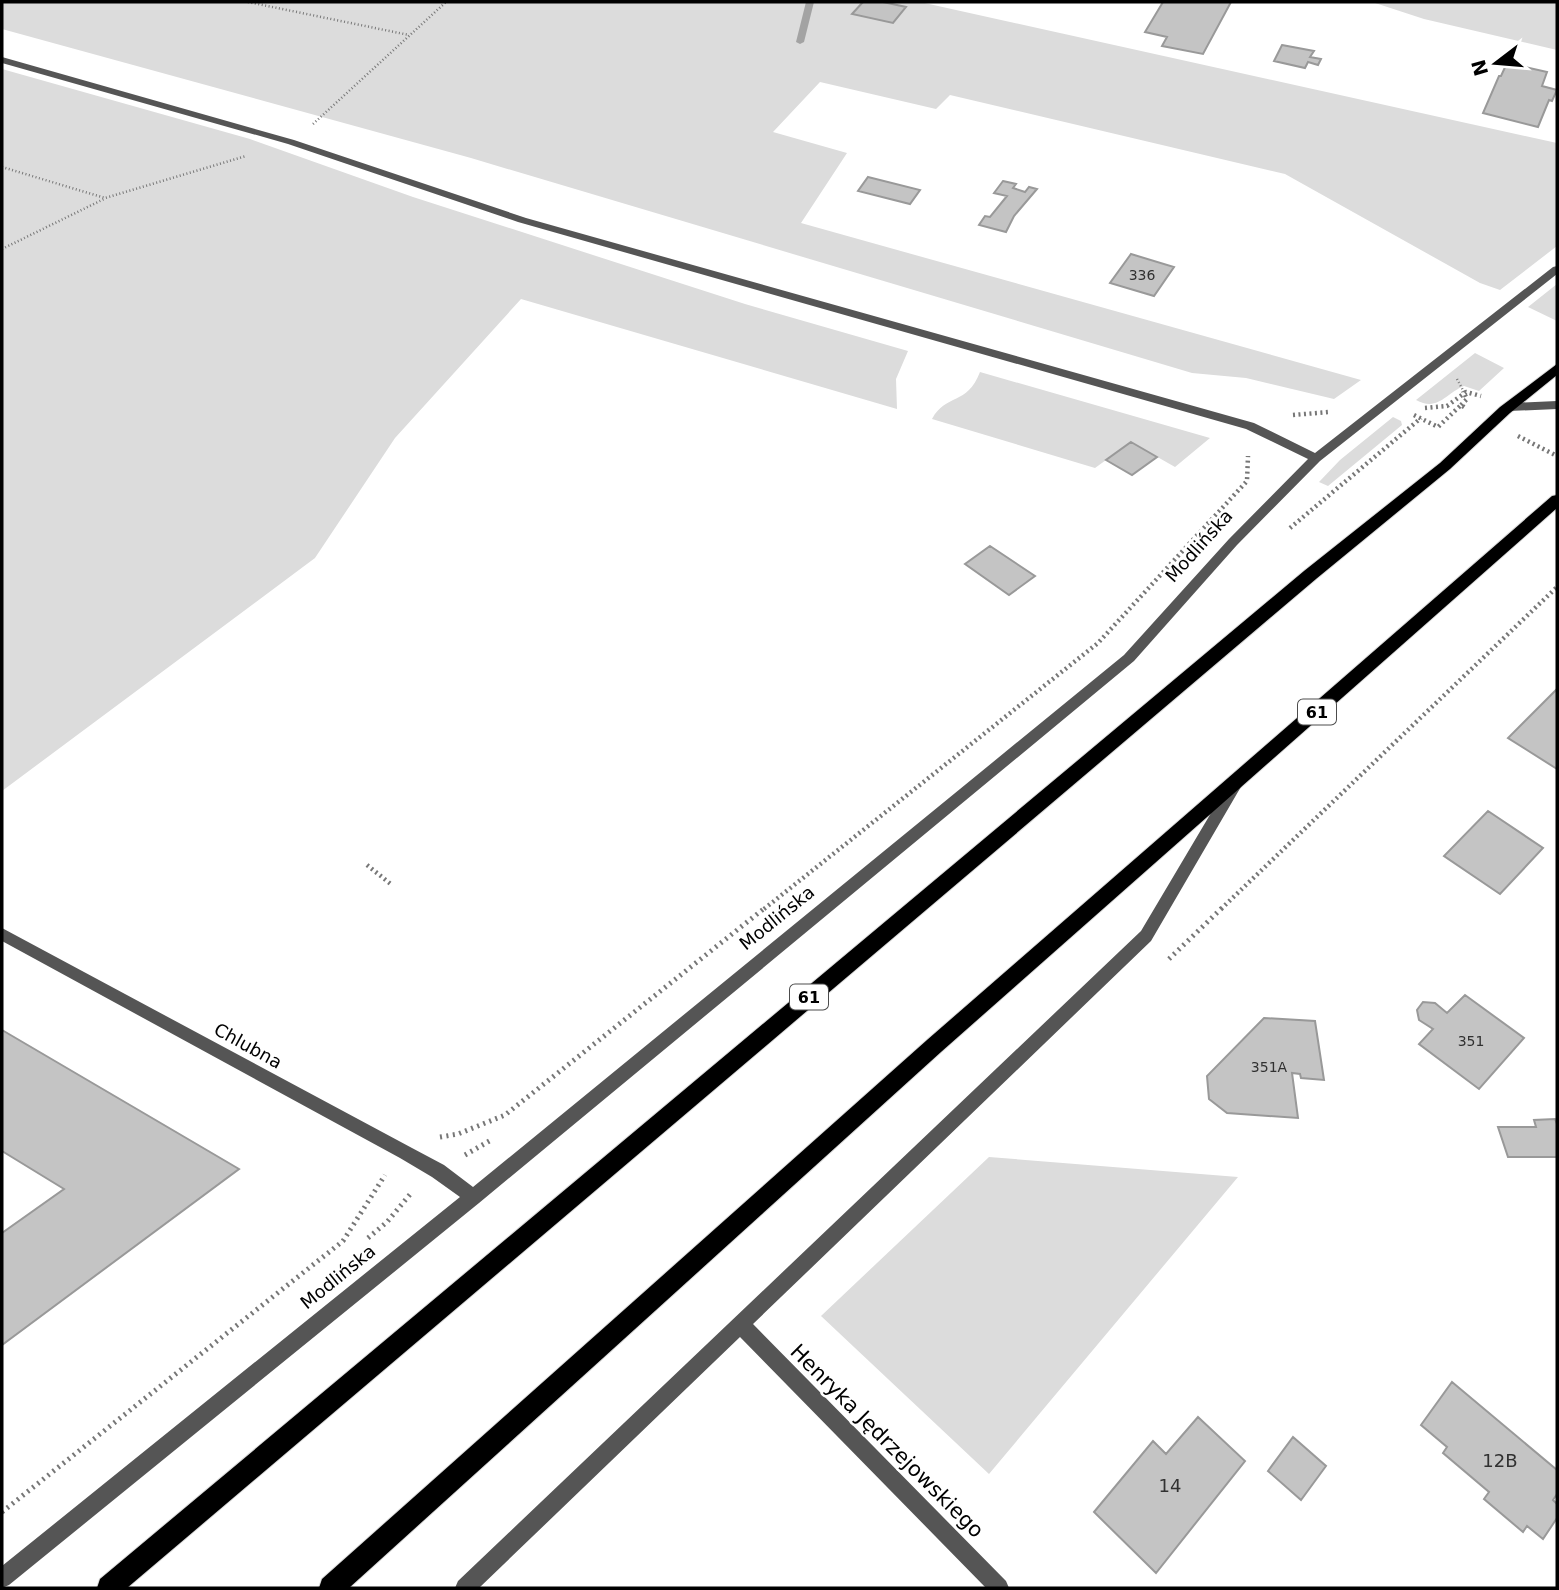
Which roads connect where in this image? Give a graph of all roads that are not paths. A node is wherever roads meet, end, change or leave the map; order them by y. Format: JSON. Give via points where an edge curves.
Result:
{"nodes":[{"id":1,"x":2,"y":60,"type":"edge"},
{"id":2,"x":1557,"y":269,"type":"edge"},
{"id":3,"x":1557,"y":368,"type":"edge"},
{"id":4,"x":1557,"y":405,"type":"edge"},
{"id":5,"x":1509,"y":407,"type":"junction"},
{"id":6,"x":1316,"y":458,"type":"junction"},
{"id":7,"x":1557,"y":500,"type":"edge"},
{"id":8,"x":1236,"y":784,"type":"junction"},
{"id":9,"x":2,"y":934,"type":"edge"},
{"id":10,"x":472,"y":1197,"type":"junction"},
{"id":11,"x":742,"y":1326,"type":"junction"},
{"id":12,"x":2,"y":1578,"type":"edge"},
{"id":13,"x":109,"y":1588,"type":"edge"},
{"id":14,"x":331,"y":1588,"type":"edge"},
{"id":15,"x":465,"y":1588,"type":"edge"},
{"id":16,"x":999,"y":1588,"type":"edge"}],
"edges":[{"from":1,"to":6,"type":"street","via":[[291,142],[522,220],[1250,426]]},
{"from":2,"to":6,"type":"street","name":"Modlińska"},
{"from":3,"to":5,"type":"main road","number":"61"},
{"from":4,"to":5,"type":"street"},
{"from":5,"to":13,"type":"main road","number":"61","via":[[1445,466]]},
{"from":6,"to":10,"type":"street","name":"Modlińska","via":[[1233,542],[1129,659]]},
{"from":7,"to":8,"type":"main road","number":"61"},
{"from":8,"to":11,"type":"street","via":[[1146,936]]},
{"from":8,"to":14,"type":"main road","number":"61","via":[[913,1064]]},
{"from":9,"to":10,"type":"street","name":"Chlubna","via":[[406,1153]]},
{"from":10,"to":12,"type":"street","name":"Modlińska"},
{"from":11,"to":15,"type":"street"},
{"from":11,"to":16,"type":"street","name":"Henryka Jędrzejowskiego"}]}
